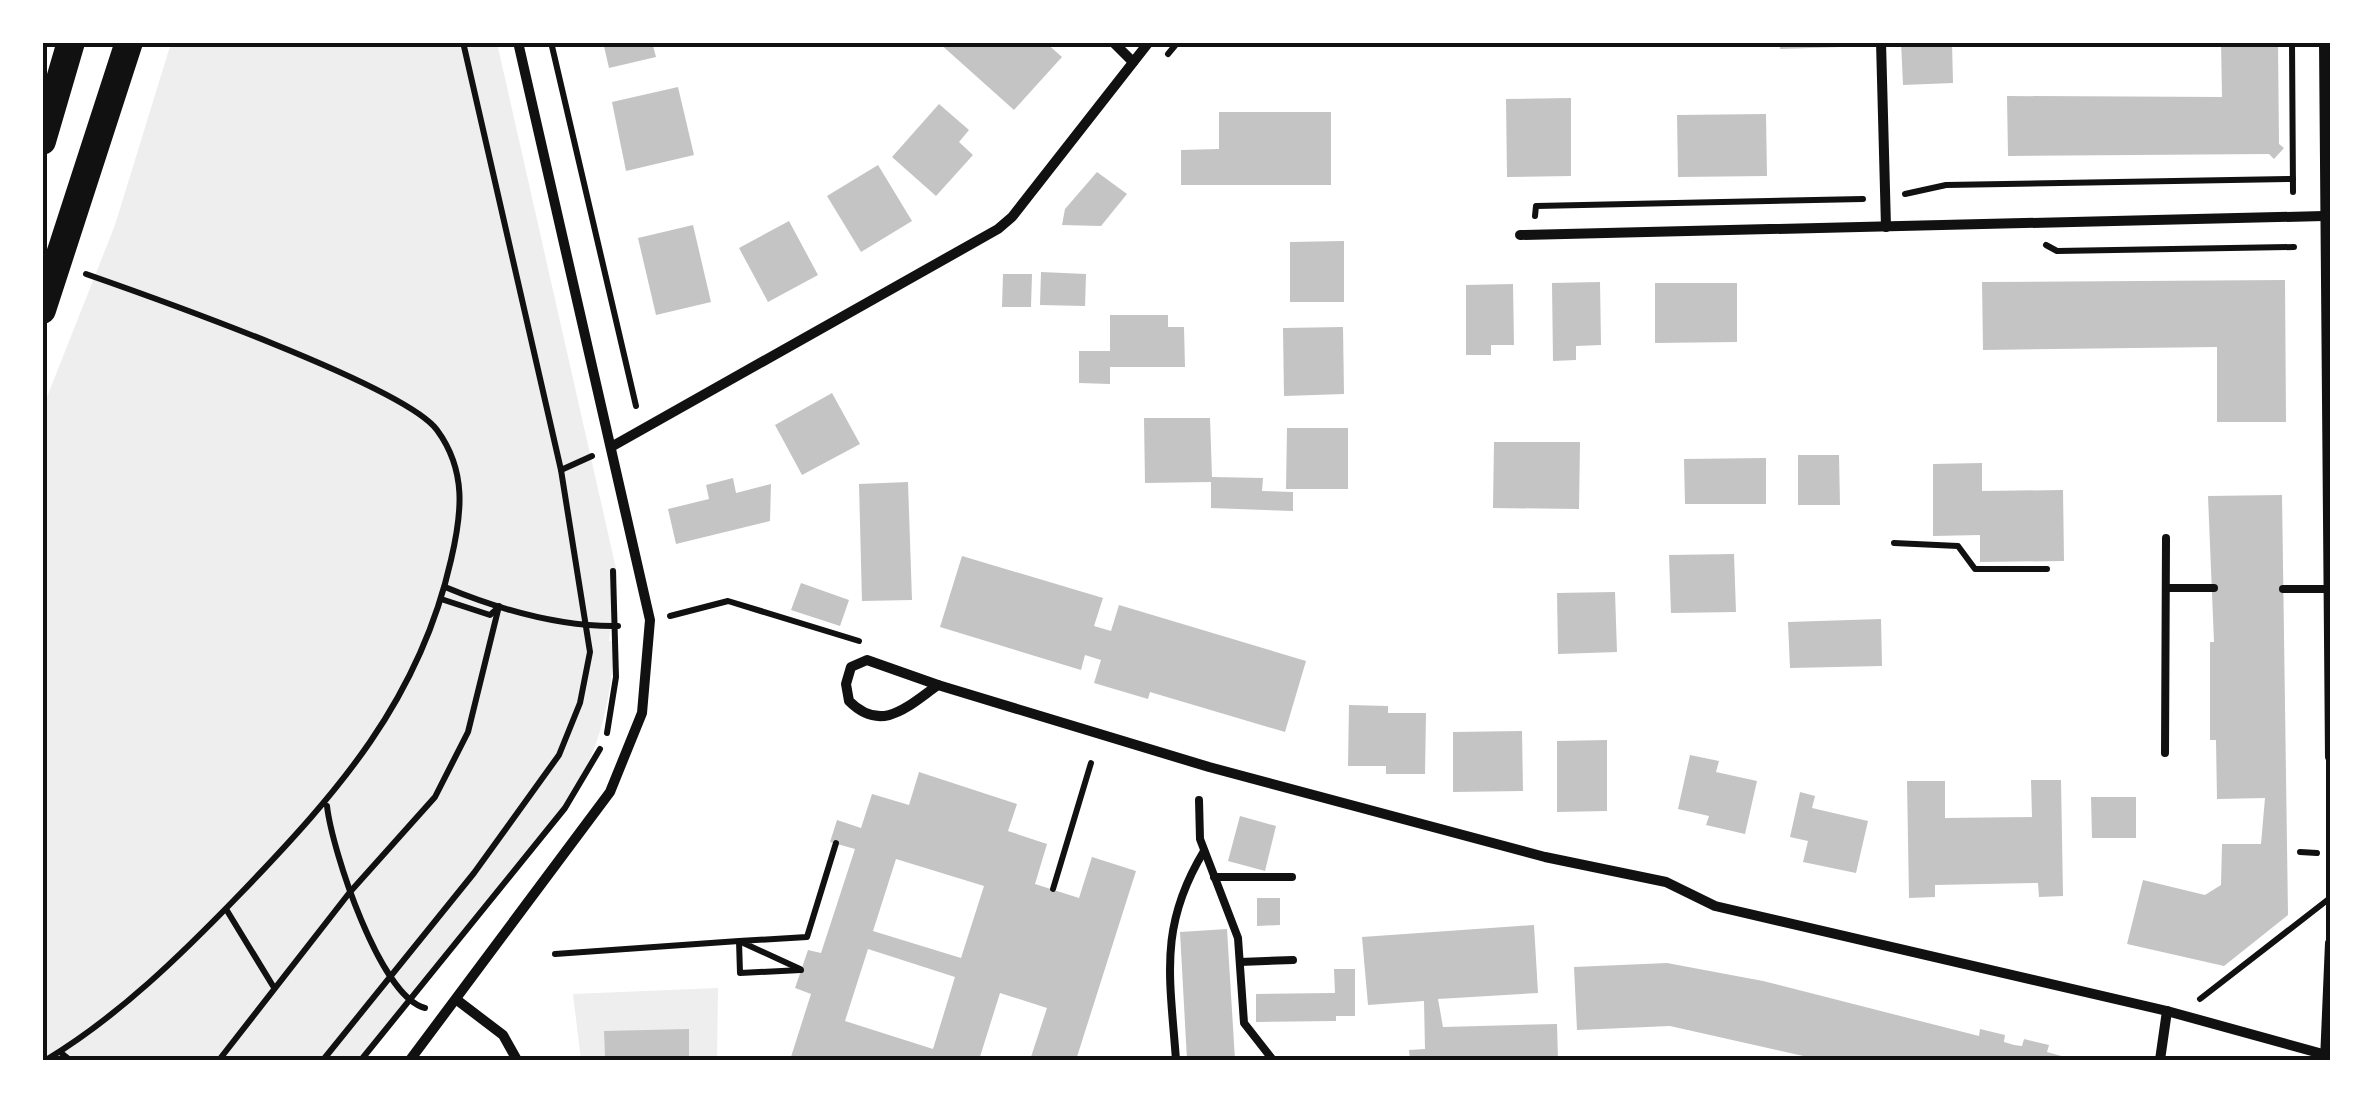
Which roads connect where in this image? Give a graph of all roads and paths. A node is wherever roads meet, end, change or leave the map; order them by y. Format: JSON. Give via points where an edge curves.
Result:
{"nodes":[{"id":1,"x":72,"y":42,"type":"edge"},
{"id":2,"x":129,"y":42,"type":"edge"},
{"id":3,"x":463,"y":42,"type":"edge"},
{"id":4,"x":518,"y":42,"type":"edge"},
{"id":5,"x":551,"y":42,"type":"edge"},
{"id":6,"x":1113,"y":42,"type":"edge"},
{"id":7,"x":1149,"y":42,"type":"edge"},
{"id":8,"x":1881,"y":42,"type":"edge"},
{"id":9,"x":2292,"y":42,"type":"edge"},
{"id":10,"x":2324,"y":42,"type":"edge"},
{"id":11,"x":1133,"y":62,"type":"junction"},
{"id":12,"x":42,"y":141,"type":"edge"},
{"id":13,"x":2293,"y":192,"type":"dead end"},
{"id":14,"x":2324,"y":216,"type":"junction"},
{"id":15,"x":1886,"y":226,"type":"junction"},
{"id":16,"x":1520,"y":235,"type":"dead end"},
{"id":17,"x":76,"y":270,"type":"dead end"},
{"id":18,"x":42,"y":310,"type":"edge"},
{"id":19,"x":636,"y":406,"type":"dead end"},
{"id":20,"x":612,"y":447,"type":"junction"},
{"id":21,"x":588,"y":458,"type":"junction"},
{"id":22,"x":561,"y":470,"type":"junction"},
{"id":23,"x":592,"y":476,"type":"dead end"},
{"id":24,"x":2166,"y":538,"type":"dead end"},
{"id":25,"x":1894,"y":543,"type":"dead end"},
{"id":26,"x":613,"y":567,"type":"dead end"},
{"id":27,"x":2048,"y":569,"type":"dead end"},
{"id":28,"x":446,"y":586,"type":"junction"},
{"id":29,"x":2166,"y":588,"type":"junction"},
{"id":30,"x":2214,"y":588,"type":"dead end"},
{"id":31,"x":2283,"y":588,"type":"dead end"},
{"id":32,"x":2329,"y":589,"type":"edge"},
{"id":33,"x":441,"y":599,"type":"junction"},
{"id":34,"x":500,"y":606,"type":"junction"},
{"id":35,"x":672,"y":616,"type":"dead end"},
{"id":36,"x":620,"y":626,"type":"junction"},
{"id":37,"x":588,"y":627,"type":"junction"},
{"id":38,"x":861,"y":642,"type":"dead end"},
{"id":39,"x":938,"y":685,"type":"junction"},
{"id":40,"x":2164,"y":753,"type":"dead end"},
{"id":41,"x":2330,"y":757,"type":"edge"},
{"id":42,"x":1091,"y":762,"type":"dead end"},
{"id":43,"x":1199,"y":800,"type":"dead end"},
{"id":44,"x":326,"y":804,"type":"junction"},
{"id":45,"x":836,"y":843,"type":"dead end"},
{"id":46,"x":1204,"y":852,"type":"junction"},
{"id":47,"x":2300,"y":852,"type":"dead end"},
{"id":48,"x":2317,"y":853,"type":"dead end"},
{"id":49,"x":1214,"y":876,"type":"junction"},
{"id":50,"x":1292,"y":877,"type":"dead end"},
{"id":51,"x":1052,"y":889,"type":"dead end"},
{"id":52,"x":350,"y":892,"type":"junction"},
{"id":53,"x":2330,"y":898,"type":"edge"},
{"id":54,"x":226,"y":909,"type":"junction"},
{"id":55,"x":739,"y":941,"type":"junction"},
{"id":56,"x":2330,"y":943,"type":"edge"},
{"id":57,"x":555,"y":954,"type":"dead end"},
{"id":58,"x":1293,"y":960,"type":"dead end"},
{"id":59,"x":1240,"y":962,"type":"junction"},
{"id":60,"x":389,"y":976,"type":"junction"},
{"id":61,"x":273,"y":986,"type":"junction"},
{"id":62,"x":457,"y":1000,"type":"junction"},
{"id":63,"x":407,"y":1002,"type":"junction"},
{"id":64,"x":2173,"y":1013,"type":"junction"},
{"id":65,"x":60,"y":1052,"type":"junction"},
{"id":66,"x":2327,"y":1057,"type":"edge"},
{"id":67,"x":46,"y":1060,"type":"edge"},
{"id":68,"x":70,"y":1060,"type":"edge"},
{"id":69,"x":219,"y":1060,"type":"edge"},
{"id":70,"x":323,"y":1060,"type":"edge"},
{"id":71,"x":361,"y":1060,"type":"edge"},
{"id":72,"x":410,"y":1060,"type":"edge"},
{"id":73,"x":517,"y":1060,"type":"edge"},
{"id":74,"x":1176,"y":1060,"type":"edge"},
{"id":75,"x":1273,"y":1060,"type":"edge"},
{"id":76,"x":2160,"y":1060,"type":"edge"}],
"edges":[{"from":1,"to":12,"type":"highway"},
{"from":2,"to":18,"type":"highway"},
{"from":3,"to":22,"type":"path"},
{"from":4,"to":20,"type":"street"},
{"from":5,"to":19,"type":"path"},
{"from":6,"to":11,"type":"street"},
{"from":7,"to":11,"type":"street"},
{"from":8,"to":15,"type":"street"},
{"from":9,"to":13,"type":"path"},
{"from":10,"to":14,"type":"street"},
{"from":11,"to":20,"type":"street","via":[[998,228]]},
{"from":14,"to":15,"type":"street"},
{"from":14,"to":32,"type":"street"},
{"from":15,"to":16,"type":"street"},
{"from":17,"to":28,"type":"path","via":[[325,368],[429,421],[459,473],[460,518]]},
{"from":20,"to":21,"type":"path"},
{"from":20,"to":62,"type":"street","via":[[650,620],[642,713],[610,792]]},
{"from":21,"to":22,"type":"path"},
{"from":21,"to":23,"type":"path"},
{"from":22,"to":37,"type":"path"},
{"from":24,"to":29,"type":"lane"},
{"from":25,"to":27,"type":"path","via":[[1958,546],[1975,568]]},
{"from":26,"to":36,"type":"path"},
{"from":28,"to":33,"type":"path"},
{"from":28,"to":34,"type":"path"},
{"from":29,"to":30,"type":"lane"},
{"from":29,"to":40,"type":"lane"},
{"from":31,"to":32,"type":"lane"},
{"from":32,"to":41,"type":"street"},
{"from":33,"to":34,"type":"path","via":[[490,615]]},
{"from":33,"to":44,"type":"path","via":[[392,712]]},
{"from":34,"to":37,"type":"path"},
{"from":34,"to":52,"type":"path","via":[[476,708],[449,774]]},
{"from":35,"to":38,"type":"path","via":[[728,601]]},
{"from":36,"to":37,"type":"path"},
{"from":36,"to":63,"type":"path","via":[[606,736],[585,779]]},
{"from":37,"to":60,"type":"path","via":[[585,684],[560,756]]},
{"from":39,"to":39,"type":"street","via":[[866,660],[850,667],[846,690],[859,710],[887,717],[906,711]]},
{"from":39,"to":64,"type":"street","via":[[1195,763],[1545,857],[1666,882],[1715,906]]},
{"from":42,"to":51,"type":"path"},
{"from":43,"to":46,"type":"lane"},
{"from":44,"to":52,"type":"path"},
{"from":44,"to":54,"type":"path"},
{"from":45,"to":55,"type":"path","via":[[806,937]]},
{"from":46,"to":49,"type":"lane"},
{"from":46,"to":74,"type":"lane","via":[[1186,881],[1168,937]]},
{"from":47,"to":48,"type":"path"},
{"from":49,"to":50,"type":"lane"},
{"from":49,"to":59,"type":"lane"},
{"from":52,"to":60,"type":"path"},
{"from":52,"to":61,"type":"path"},
{"from":53,"to":64,"type":"path"},
{"from":54,"to":61,"type":"path"},
{"from":54,"to":65,"type":"path","via":[[173,963]]},
{"from":55,"to":55,"type":"path","via":[[740,972],[802,970],[770,956]]},
{"from":55,"to":57,"type":"path"},
{"from":56,"to":66,"type":"street"},
{"from":58,"to":59,"type":"lane"},
{"from":59,"to":75,"type":"lane","via":[[1245,1026]]},
{"from":60,"to":63,"type":"path"},
{"from":60,"to":70,"type":"path"},
{"from":61,"to":69,"type":"path"},
{"from":62,"to":63,"type":"path","via":[[426,1008]]},
{"from":62,"to":72,"type":"street"},
{"from":62,"to":73,"type":"street","via":[[503,1035]]},
{"from":63,"to":71,"type":"path"},
{"from":64,"to":66,"type":"street"},
{"from":64,"to":76,"type":"street"},
{"from":65,"to":67,"type":"path"},
{"from":65,"to":68,"type":"path"}]}
